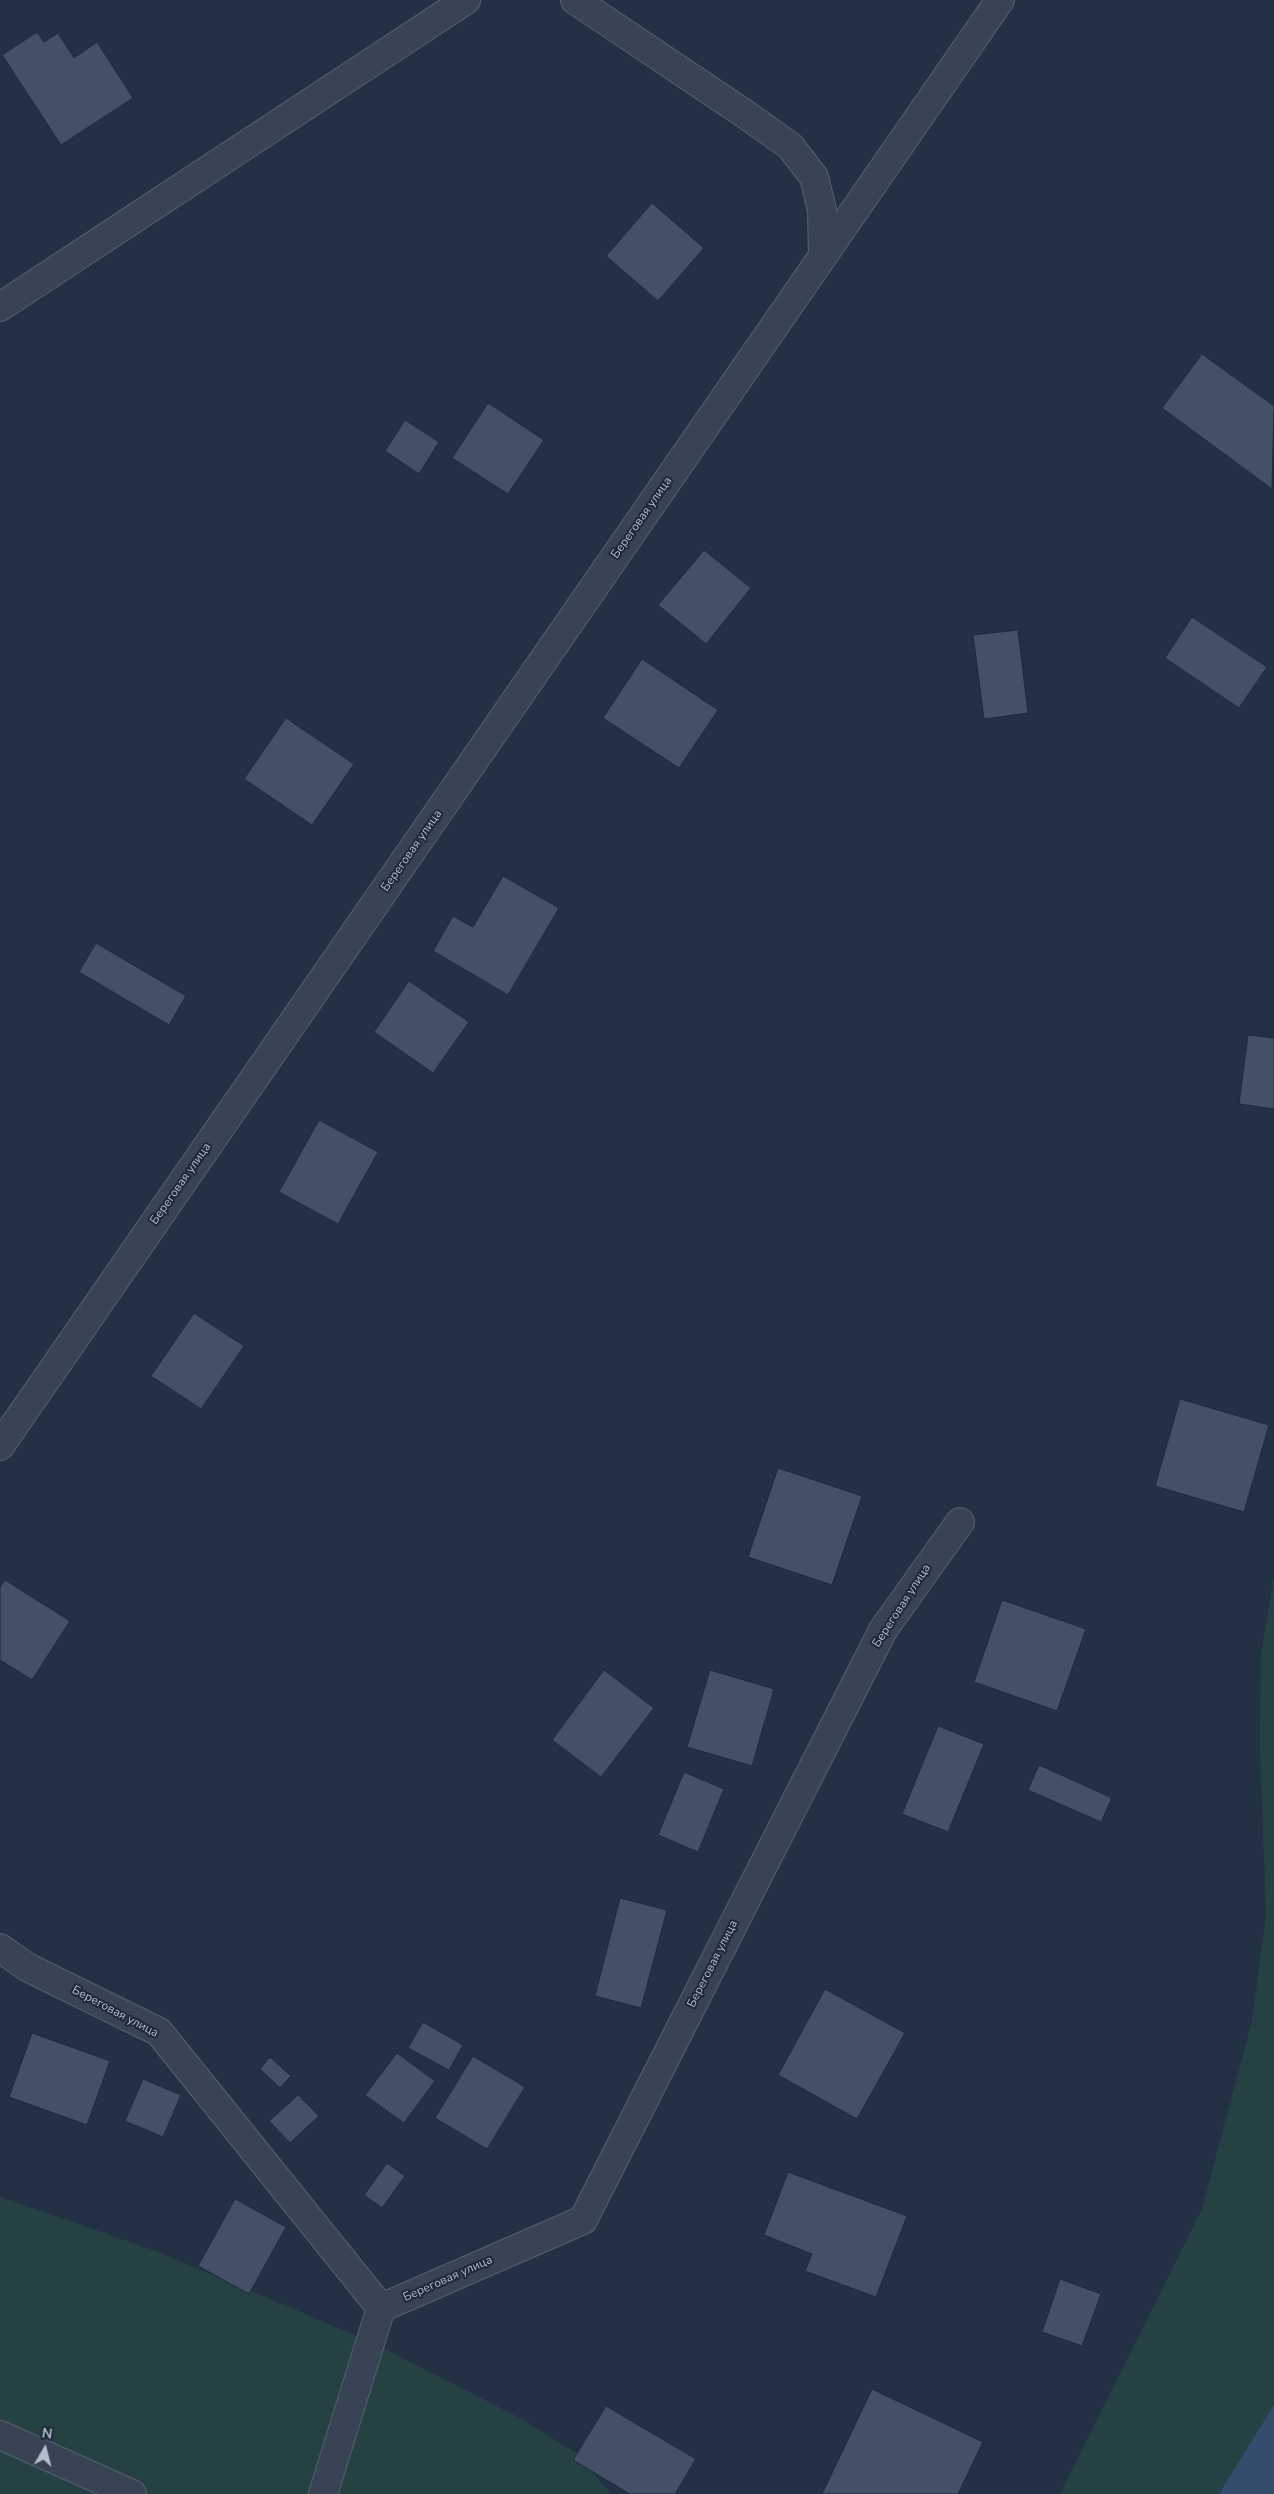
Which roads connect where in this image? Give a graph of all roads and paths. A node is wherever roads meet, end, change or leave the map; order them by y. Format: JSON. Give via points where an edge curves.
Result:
{"nodes":[{"id":1,"x":466,"y":0,"type":"edge"},
{"id":2,"x":575,"y":0,"type":"edge"},
{"id":3,"x":1000,"y":0,"type":"edge"},
{"id":4,"x":823,"y":256,"type":"junction"},
{"id":5,"x":0,"y":307,"type":"edge"},
{"id":6,"x":0,"y":1446,"type":"edge"},
{"id":7,"x":960,"y":1522,"type":"dead end"},
{"id":8,"x":0,"y":1948,"type":"edge"},
{"id":9,"x":381,"y":2308,"type":"junction"},
{"id":10,"x":0,"y":2435,"type":"edge"},
{"id":11,"x":132,"y":2494,"type":"edge"},
{"id":12,"x":323,"y":2494,"type":"edge"}],
"edges":[{"from":1,"to":5,"type":"street"},
{"from":2,"to":4,"type":"street","via":[[790,146],[814,176],[822,210]]},
{"from":3,"to":4,"type":"street","name":"Береговая улица"},
{"from":4,"to":6,"type":"street","name":"Береговая улица"},
{"from":7,"to":9,"type":"street","name":"Береговая улица","via":[[883,1630],[583,2220]]},
{"from":8,"to":9,"type":"street","name":"Береговая улица","via":[[27,1967],[159,2032]]},
{"from":9,"to":12,"type":"street"},
{"from":10,"to":11,"type":"street"}]}
